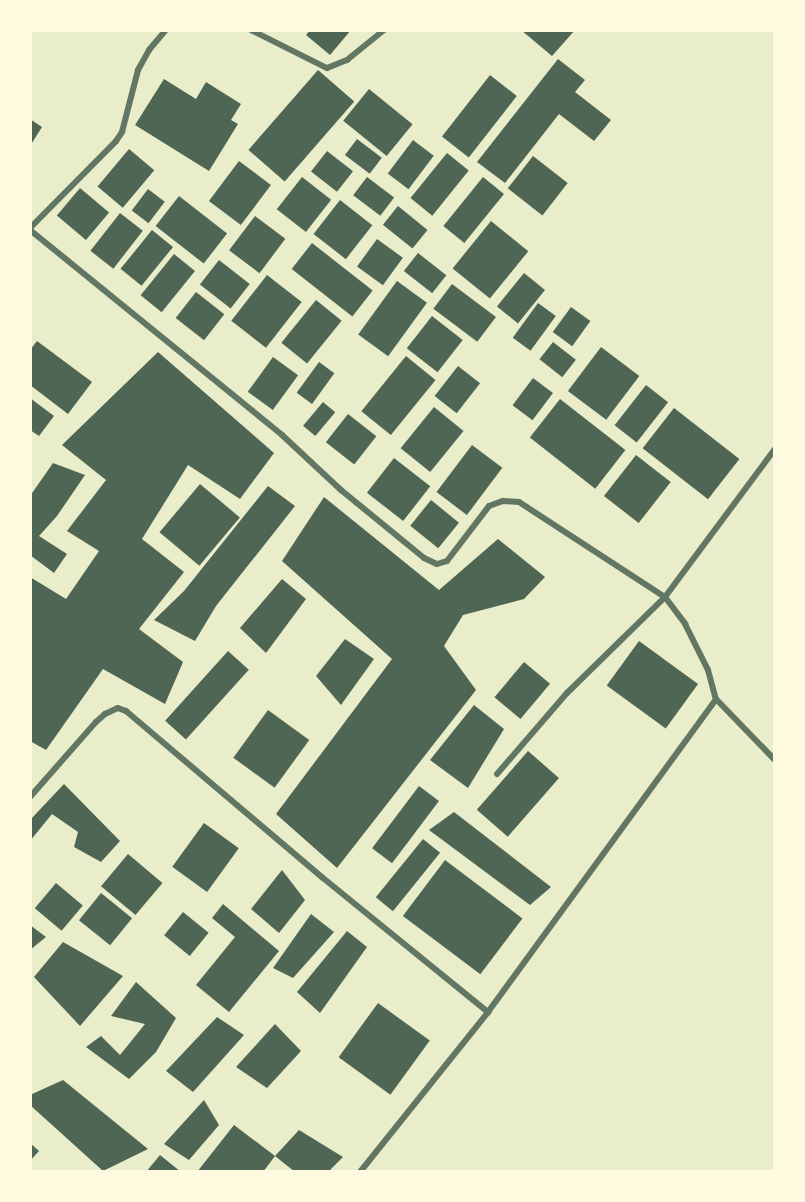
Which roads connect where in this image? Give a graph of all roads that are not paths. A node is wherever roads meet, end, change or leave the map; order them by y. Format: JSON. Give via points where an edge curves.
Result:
{"nodes":[{"id":1,"x":166,"y":30,"type":"edge"},
{"id":2,"x":251,"y":30,"type":"edge"},
{"id":3,"x":384,"y":30,"type":"edge"},
{"id":4,"x":30,"y":229,"type":"edge"},
{"id":5,"x":775,"y":449,"type":"edge"},
{"id":6,"x":665,"y":597,"type":"junction"},
{"id":7,"x":716,"y":699,"type":"junction"},
{"id":8,"x":775,"y":760,"type":"edge"},
{"id":9,"x":497,"y":774,"type":"dead end"},
{"id":10,"x":30,"y":797,"type":"edge"},
{"id":11,"x":488,"y":1012,"type":"junction"},
{"id":12,"x":360,"y":1172,"type":"edge"}],
"edges":[{"from":1,"to":4,"type":"street","via":[[138,70],[122,132],[116,141]]},
{"from":2,"to":3,"type":"street","via":[[327,68],[347,60]]},
{"from":4,"to":6,"type":"street","via":[[282,435],[424,558],[437,564],[447,561],[489,506],[503,501],[519,502]]},
{"from":5,"to":6,"type":"street"},
{"from":6,"to":7,"type":"street","via":[[685,624],[708,670]]},
{"from":6,"to":9,"type":"street","via":[[567,693]]},
{"from":7,"to":8,"type":"street"},
{"from":7,"to":11,"type":"street"},
{"from":10,"to":11,"type":"street","via":[[96,722],[118,708],[126,711]]},
{"from":11,"to":12,"type":"street"}]}
